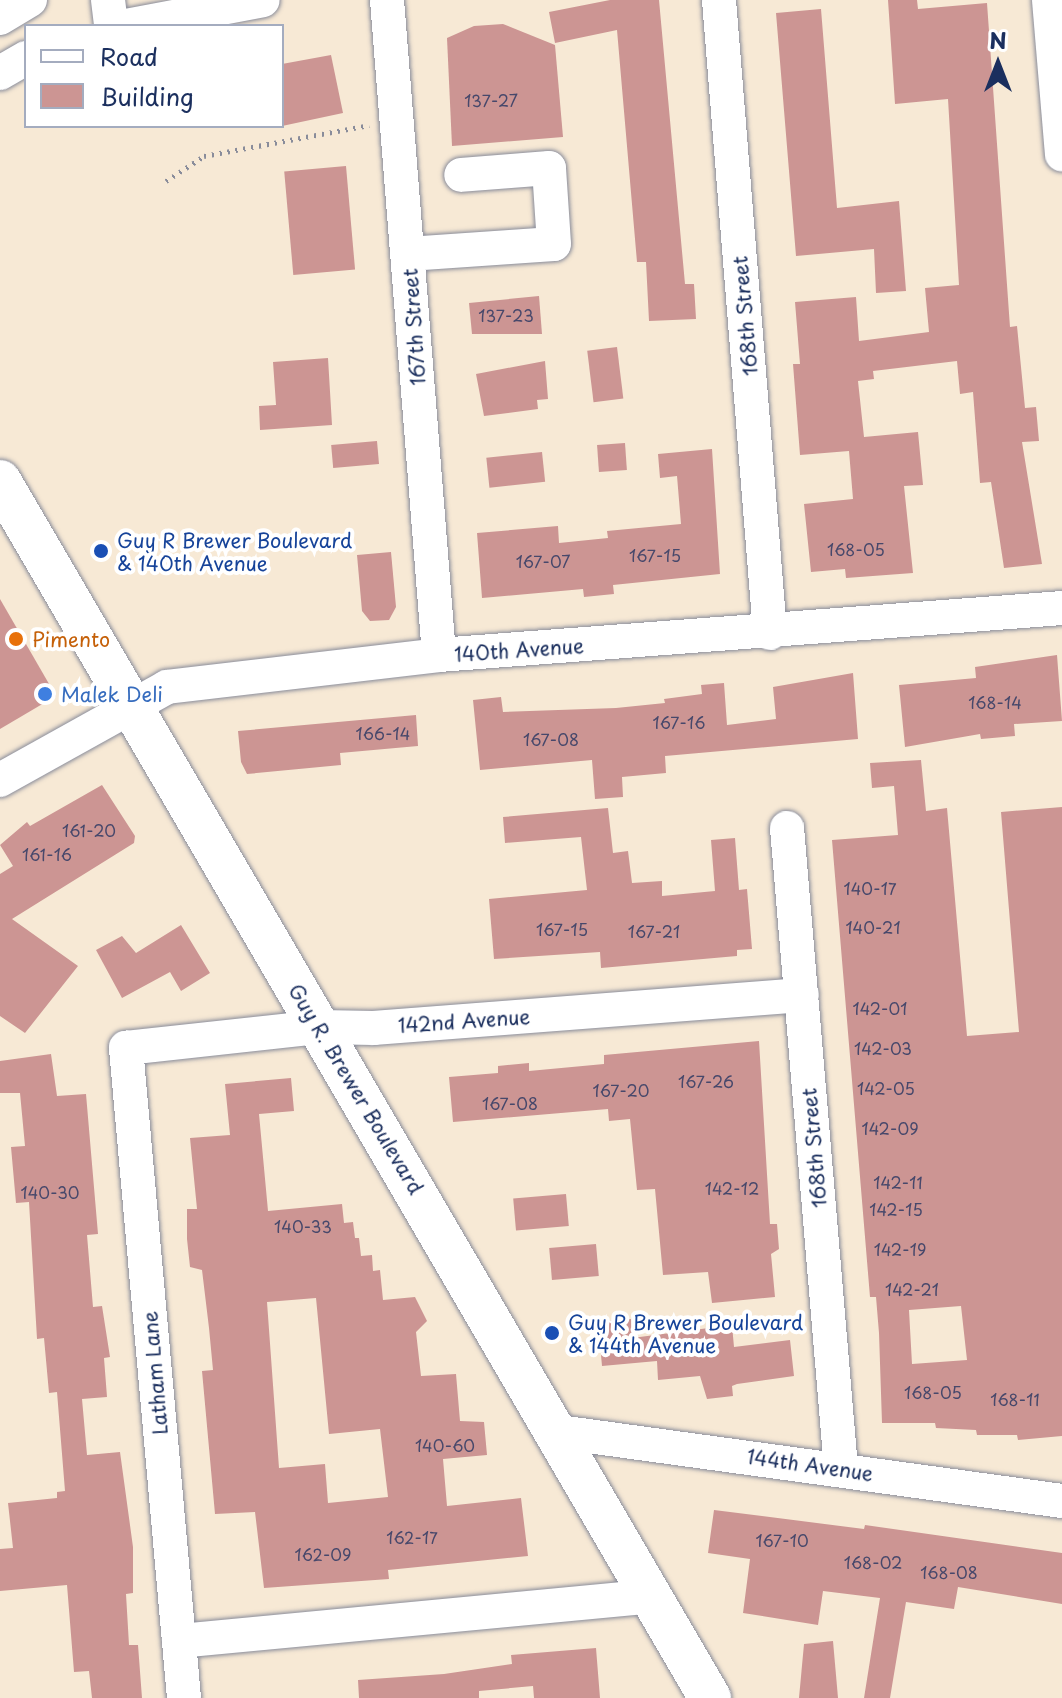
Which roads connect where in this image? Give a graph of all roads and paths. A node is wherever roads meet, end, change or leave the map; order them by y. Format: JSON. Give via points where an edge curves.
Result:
{"nodes":[{"id":1,"x":30,"y":0,"type":"edge"},
{"id":2,"x":108,"y":0,"type":"edge"},
{"id":3,"x":263,"y":0,"type":"edge"},
{"id":4,"x":387,"y":0,"type":"edge"},
{"id":5,"x":719,"y":0,"type":"edge"},
{"id":6,"x":1049,"y":0,"type":"edge"},
{"id":7,"x":0,"y":18,"type":"edge"},
{"id":8,"x":111,"y":24,"type":"edge"},
{"id":9,"x":137,"y":24,"type":"edge"},
{"id":10,"x":24,"y":59,"type":"edge"},
{"id":11,"x":0,"y":73,"type":"edge"},
{"id":12,"x":370,"y":124,"type":"dead end"},
{"id":13,"x":1062,"y":154,"type":"edge"},
{"id":14,"x":461,"y":175,"type":"dead end"},
{"id":15,"x":166,"y":181,"type":"dead end"},
{"id":16,"x":408,"y":254,"type":"junction"},
{"id":17,"x":0,"y":481,"type":"edge"},
{"id":18,"x":1062,"y":608,"type":"edge"},
{"id":19,"x":770,"y":633,"type":"junction"},
{"id":20,"x":439,"y":655,"type":"junction"},
{"id":21,"x":128,"y":706,"type":"junction"},
{"id":22,"x":2,"y":774,"type":"edge"},
{"id":23,"x":787,"y":828,"type":"dead end"},
{"id":24,"x":802,"y":995,"type":"junction"},
{"id":25,"x":320,"y":1027,"type":"junction"},
{"id":26,"x":126,"y":1048,"type":"joint"},
{"id":27,"x":559,"y":1432,"type":"junction"},
{"id":28,"x":841,"y":1469,"type":"junction"},
{"id":29,"x":1062,"y":1501,"type":"edge"},
{"id":30,"x":651,"y":1596,"type":"junction"},
{"id":31,"x":179,"y":1641,"type":"junction"},
{"id":32,"x":184,"y":1698,"type":"edge"},
{"id":33,"x":710,"y":1698,"type":"edge"}],
"edges":[{"from":1,"to":7,"type":"street"},
{"from":2,"to":8,"type":"street"},
{"from":3,"to":9,"type":"street"},
{"from":4,"to":16,"type":"street","name":"167th Street"},
{"from":5,"to":19,"type":"street","name":"168th Street"},
{"from":6,"to":13,"type":"street"},
{"from":10,"to":11,"type":"street"},
{"from":12,"to":15,"type":"path","via":[[204,156]]},
{"from":14,"to":16,"type":"street","via":[[549,168],[554,244]]},
{"from":16,"to":20,"type":"street","name":"167th Street"},
{"from":17,"to":21,"type":"main road","name":"Guy R. Brewer Boulevard"},
{"from":18,"to":19,"type":"street","name":"140th Avenue"},
{"from":19,"to":20,"type":"street","name":"140th Avenue"},
{"from":20,"to":21,"type":"street","name":"140th Avenue","via":[[167,687]]},
{"from":21,"to":22,"type":"street","name":"140th Avenue"},
{"from":21,"to":25,"type":"main road","name":"Guy R. Brewer Boulevard"},
{"from":23,"to":24,"type":"street","name":"168th Street"},
{"from":24,"to":25,"type":"street","name":"142nd Avenue","via":[[374,1028]]},
{"from":24,"to":28,"type":"street","name":"168th Street"},
{"from":25,"to":26,"type":"street","name":"142nd Avenue"},
{"from":25,"to":27,"type":"main road","name":"Guy R. Brewer Boulevard"},
{"from":26,"to":31,"type":"street","name":"Latham Lane"},
{"from":27,"to":28,"type":"street","name":"144th Avenue"},
{"from":27,"to":30,"type":"main road","name":"Guy R. Brewer Boulevard"},
{"from":28,"to":29,"type":"street","name":"144th Avenue"},
{"from":30,"to":31,"type":"street"},
{"from":30,"to":33,"type":"main road","name":"Guy R. Brewer Boulevard"},
{"from":31,"to":32,"type":"street","name":"Latham Lane"}]}
